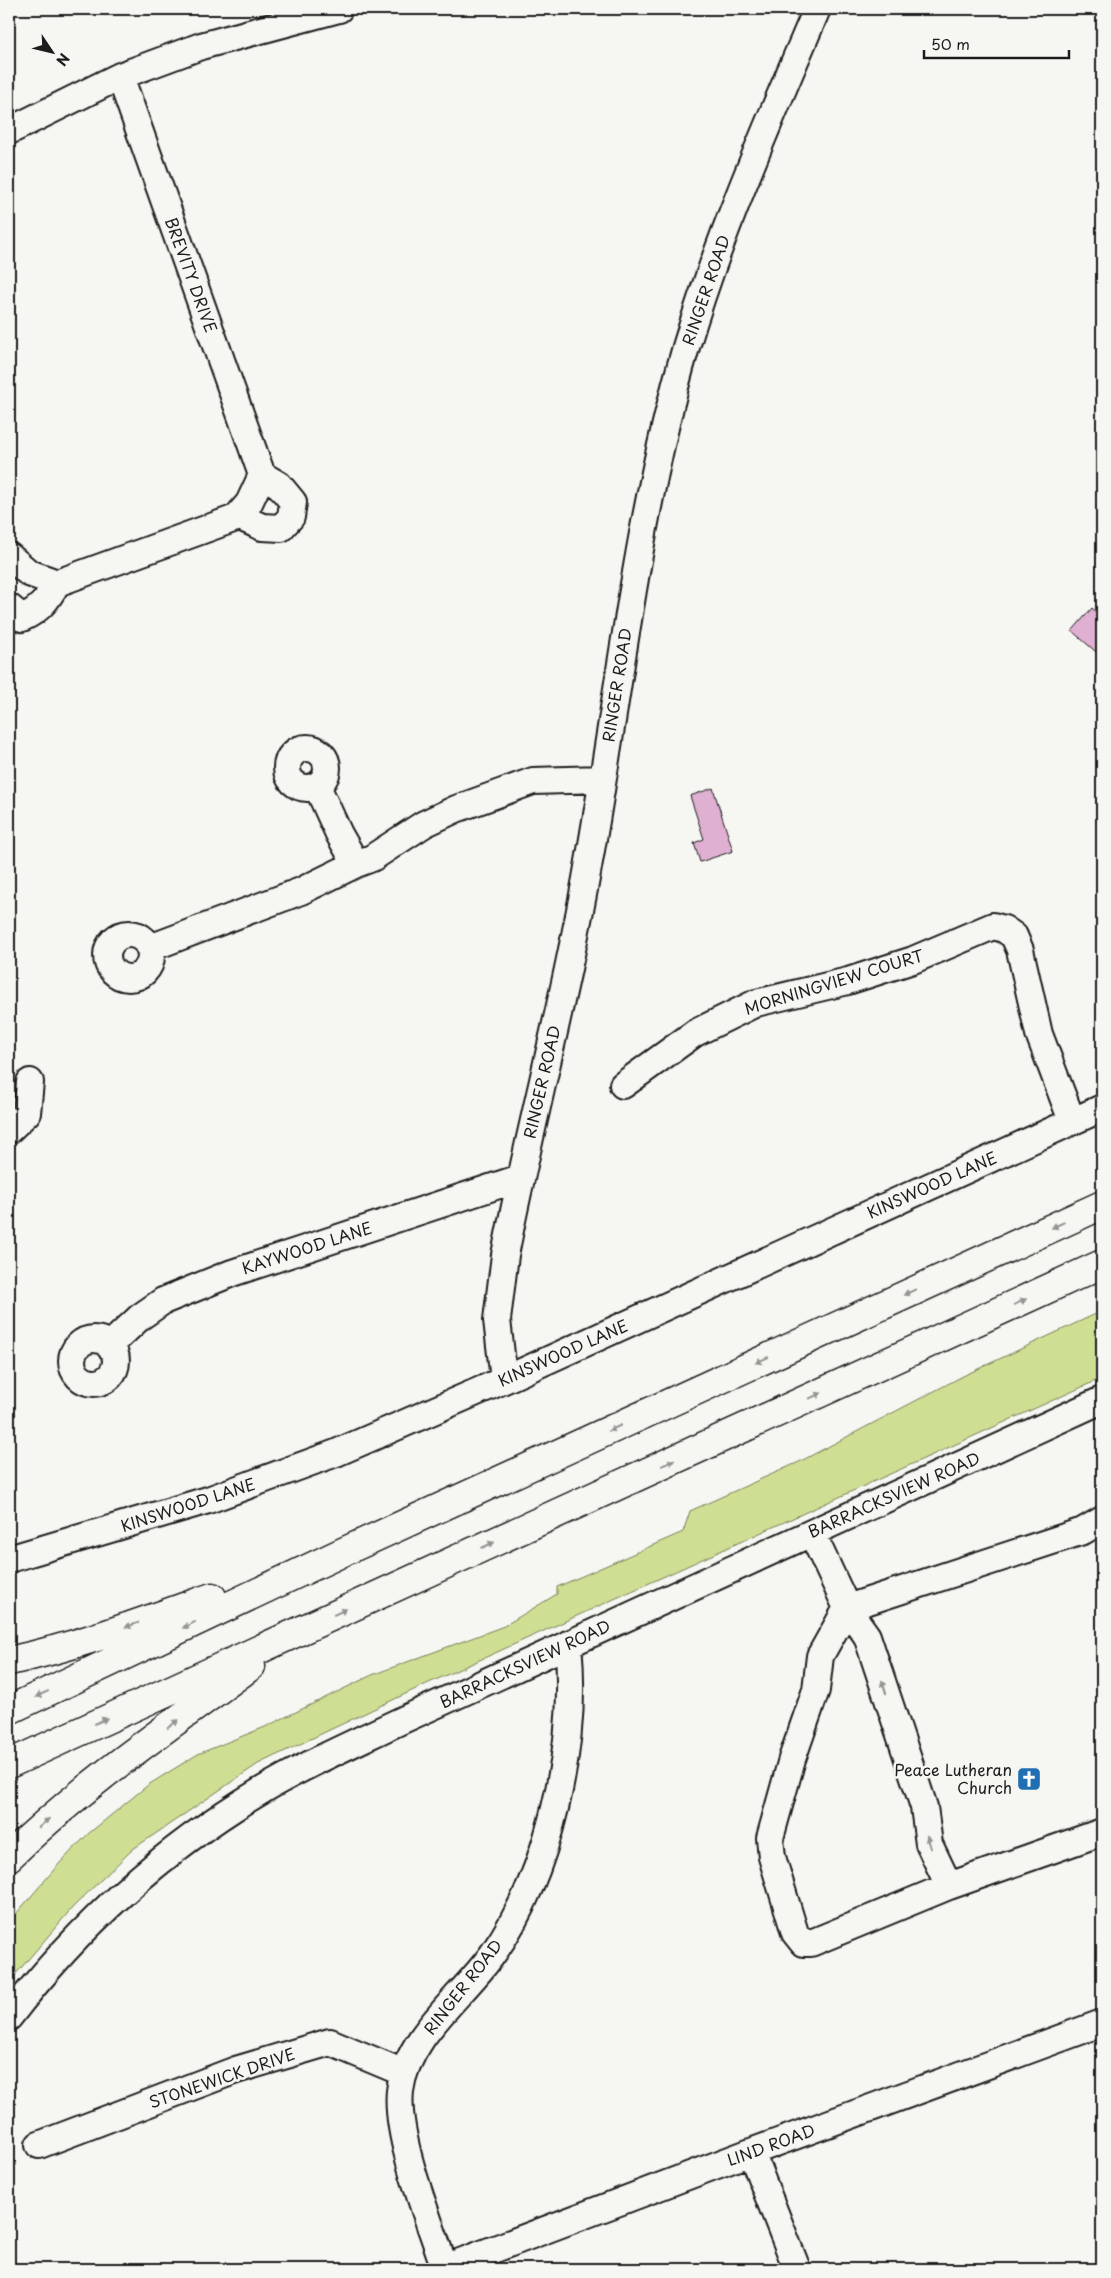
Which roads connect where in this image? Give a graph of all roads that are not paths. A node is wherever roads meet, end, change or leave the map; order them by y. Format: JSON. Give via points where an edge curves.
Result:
{"nodes":[{"id":1,"x":339,"y":9,"type":"edge"},
{"id":2,"x":817,"y":9,"type":"edge"},
{"id":3,"x":120,"y":76,"type":"junction"},
{"id":4,"x":9,"y":132,"type":"edge"},
{"id":5,"x":262,"y":475,"type":"junction"},
{"id":6,"x":238,"y":516,"type":"junction"},
{"id":7,"x":9,"y":556,"type":"edge"},
{"id":8,"x":57,"y":583,"type":"junction"},
{"id":9,"x":9,"y":607,"type":"edge"},
{"id":10,"x":602,"y":779,"type":"junction"},
{"id":11,"x":317,"y":786,"type":"dead end"},
{"id":12,"x":356,"y":864,"type":"junction"},
{"id":13,"x":150,"y":948,"type":"dead end"},
{"id":14,"x":30,"y":1082,"type":"dead end"},
{"id":15,"x":623,"y":1085,"type":"dead end"},
{"id":16,"x":1102,"y":1108,"type":"edge"},
{"id":17,"x":1072,"y":1121,"type":"junction"},
{"id":18,"x":9,"y":1130,"type":"edge"},
{"id":19,"x":520,"y":1178,"type":"junction"},
{"id":20,"x":1102,"y":1205,"type":"edge"},
{"id":21,"x":1102,"y":1264,"type":"edge"},
{"id":22,"x":109,"y":1346,"type":"dead end"},
{"id":23,"x":504,"y":1380,"type":"junction"},
{"id":24,"x":1102,"y":1400,"type":"edge"},
{"id":25,"x":1102,"y":1520,"type":"edge"},
{"id":26,"x":812,"y":1533,"type":"junction"},
{"id":27,"x":344,"y":1552,"type":"junction"},
{"id":28,"x":9,"y":1559,"type":"edge"},
{"id":29,"x":847,"y":1608,"type":"junction"},
{"id":30,"x":296,"y":1633,"type":"junction"},
{"id":31,"x":568,"y":1644,"type":"junction"},
{"id":32,"x":9,"y":1661,"type":"edge"},
{"id":33,"x":9,"y":1710,"type":"edge"},
{"id":34,"x":9,"y":1764,"type":"edge"},
{"id":35,"x":1102,"y":1832,"type":"edge"},
{"id":36,"x":9,"y":1856,"type":"edge"},
{"id":37,"x":949,"y":1886,"type":"junction"},
{"id":38,"x":9,"y":2017,"type":"edge"},
{"id":39,"x":1102,"y":2023,"type":"edge"},
{"id":40,"x":404,"y":2073,"type":"junction"},
{"id":41,"x":39,"y":2144,"type":"dead end"},
{"id":42,"x":751,"y":2152,"type":"junction"},
{"id":43,"x":444,"y":2269,"type":"edge"},
{"id":44,"x":797,"y":2269,"type":"edge"}],
"edges":[{"from":1,"to":3,"type":"street","via":[[201,46]]},
{"from":2,"to":10,"type":"street","name":"RINGER ROAD","via":[[729,224],[686,347],[644,529]]},
{"from":3,"to":4,"type":"street"},
{"from":3,"to":5,"type":"street","name":"BREVITY DRIVE"},
{"from":5,"to":6,"type":"street","via":[[249,504]]},
{"from":5,"to":6,"type":"street","via":[[279,485],[293,502],[291,517],[281,528],[262,527]]},
{"from":6,"to":8,"type":"street"},
{"from":7,"to":8,"type":"street","via":[[29,573]]},
{"from":8,"to":9,"type":"street","via":[[49,598],[22,618]]},
{"from":10,"to":12,"type":"street","via":[[533,781],[424,824],[372,858]]},
{"from":10,"to":19,"type":"street","name":"RINGER ROAD","via":[[589,864]]},
{"from":11,"to":12,"type":"street"},
{"from":12,"to":13,"type":"street","via":[[302,891]]},
{"from":14,"to":18,"type":"street","via":[[27,1113]]},
{"from":15,"to":17,"type":"street","name":"MORNINGVIEW COURT","via":[[695,1033],[756,1003],[848,981],[913,960],[993,926],[1014,936],[1020,950],[1040,1034]]},
{"from":16,"to":17,"type":"street","name":"KINSWOOD LANE"},
{"from":17,"to":23,"type":"street","name":"KINSWOOD LANE"},
{"from":19,"to":22,"type":"street","name":"KAYWOOD LANE","via":[[232,1273],[163,1301]]},
{"from":19,"to":23,"type":"street","name":"RINGER ROAD","via":[[497,1320]]},
{"from":20,"to":27,"type":"highway","one_way":true},
{"from":30,"to":21,"type":"highway","one_way":true},
{"from":23,"to":28,"type":"street","name":"KINSWOOD LANE","via":[[336,1453],[208,1500]]},
{"from":24,"to":26,"type":"street","name":"BARRACKSVIEW ROAD"},
{"from":25,"to":29,"type":"street","via":[[1083,1531]]},
{"from":26,"to":29,"type":"street"},
{"from":26,"to":31,"type":"street","name":"BARRACKSVIEW ROAD"},
{"from":27,"to":32,"type":"highway","one_way":true,"via":[[109,1633]]},
{"from":27,"to":33,"type":"highway","one_way":true},
{"from":37,"to":29,"type":"street","one_way":true,"via":[[929,1844],[924,1807],[867,1636]]},
{"from":29,"to":37,"type":"street","via":[[820,1656],[816,1690],[770,1838],[772,1857],[795,1933],[803,1943],[811,1943]]},
{"from":34,"to":30,"type":"highway","one_way":true},
{"from":36,"to":30,"type":"highway","one_way":true,"via":[[94,1782]]},
{"from":31,"to":38,"type":"street","name":"BARRACKSVIEW ROAD","via":[[309,1764],[208,1824],[113,1900],[57,1958]]},
{"from":31,"to":40,"type":"street","name":"RINGER ROAD","via":[[571,1711],[566,1749],[558,1794],[527,1889],[510,1926],[492,1954],[418,2045]]},
{"from":35,"to":37,"type":"street"},
{"from":39,"to":42,"type":"street","name":"LIND ROAD"},
{"from":40,"to":41,"type":"street","name":"STONEWICK DRIVE","via":[[330,2042],[236,2070]]},
{"from":40,"to":43,"type":"street","name":"RINGER ROAD","via":[[399,2105],[406,2146]]},
{"from":42,"to":43,"type":"street","name":"LIND ROAD"},
{"from":42,"to":44,"type":"street"}]}
